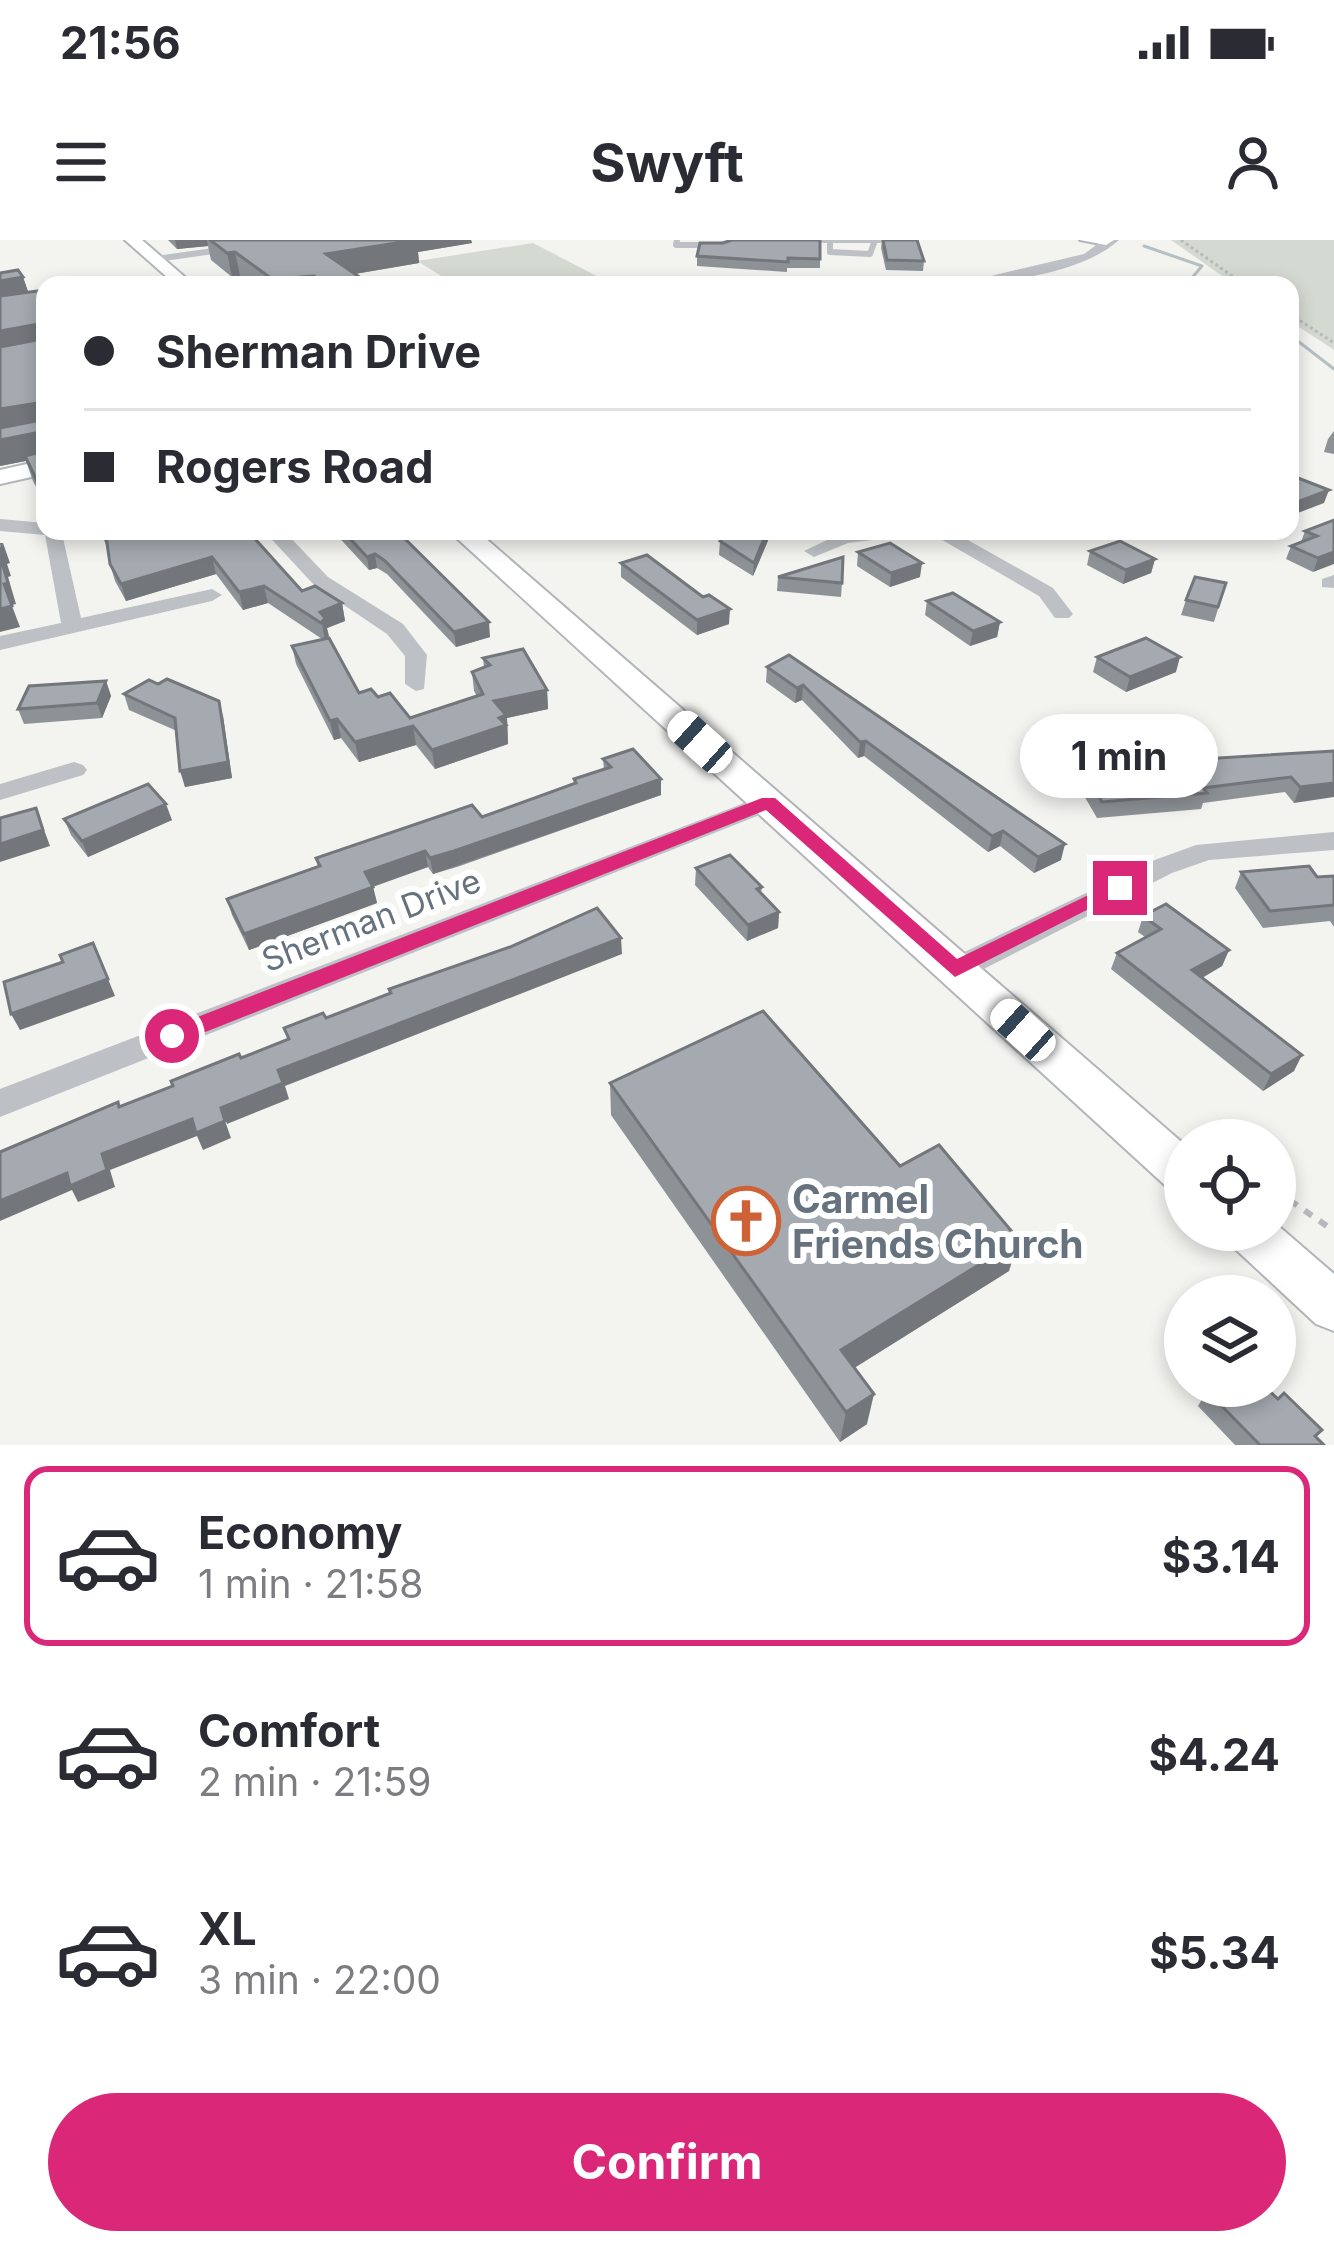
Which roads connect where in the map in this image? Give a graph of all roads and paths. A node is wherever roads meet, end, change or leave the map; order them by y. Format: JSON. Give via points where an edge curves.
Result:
{"nodes":[{"id":1,"x":133,"y":240,"type":"edge"},
{"id":2,"x":676,"y":240,"type":"edge"},
{"id":3,"x":738,"y":240,"type":"edge"},
{"id":4,"x":826,"y":240,"type":"edge"},
{"id":5,"x":910,"y":240,"type":"edge"},
{"id":6,"x":1068,"y":240,"type":"edge"},
{"id":7,"x":1088,"y":240,"type":"edge"},
{"id":8,"x":1109,"y":240,"type":"edge"},
{"id":9,"x":1181,"y":240,"type":"edge"},
{"id":10,"x":874,"y":243,"type":"junction"},
{"id":11,"x":242,"y":247,"type":"edge"},
{"id":12,"x":156,"y":260,"type":"junction"},
{"id":13,"x":1075,"y":260,"type":"junction"},
{"id":14,"x":176,"y":276,"type":"edge"},
{"id":15,"x":1002,"y":276,"type":"edge"},
{"id":16,"x":1232,"y":276,"type":"edge"},
{"id":17,"x":1299,"y":320,"type":"edge"},
{"id":18,"x":1334,"y":343,"type":"edge"},
{"id":19,"x":36,"y":473,"type":"edge"},
{"id":20,"x":0,"y":481,"type":"edge"},
{"id":21,"x":0,"y":525,"type":"edge"},
{"id":22,"x":36,"y":528,"type":"edge"},
{"id":23,"x":53,"y":540,"type":"edge"},
{"id":24,"x":282,"y":540,"type":"edge"},
{"id":25,"x":472,"y":540,"type":"edge"},
{"id":26,"x":839,"y":540,"type":"edge"},
{"id":27,"x":954,"y":540,"type":"edge"},
{"id":28,"x":814,"y":551,"type":"dead end"},
{"id":29,"x":212,"y":595,"type":"dead end"},
{"id":30,"x":1061,"y":614,"type":"dead end"},
{"id":31,"x":72,"y":625,"type":"junction"},
{"id":32,"x":0,"y":644,"type":"edge"},
{"id":33,"x":416,"y":684,"type":"dead end"},
{"id":34,"x":74,"y":770,"type":"dead end"},
{"id":35,"x":0,"y":792,"type":"edge"},
{"id":36,"x":768,"y":802,"type":"junction"},
{"id":37,"x":1334,"y":841,"type":"edge"},
{"id":38,"x":955,"y":970,"type":"junction"},
{"id":39,"x":0,"y":1103,"type":"edge"},
{"id":40,"x":1164,"y":1155,"type":"edge"},
{"id":41,"x":1296,"y":1205,"type":"edge"},
{"id":42,"x":1334,"y":1232,"type":"edge"},
{"id":43,"x":1271,"y":1251,"type":"edge"},
{"id":44,"x":1334,"y":1307,"type":"edge"}],
"edges":[{"from":1,"to":12,"type":"main road"},
{"from":2,"to":3,"type":"lane"},
{"from":4,"to":10,"type":"lane"},
{"from":4,"to":10,"type":"lane","via":[[830,252],[849,256],[870,254]]},
{"from":5,"to":10,"type":"lane"},
{"from":6,"to":13,"type":"street","via":[[1081,248]]},
{"from":7,"to":8,"type":"main road"},
{"from":8,"to":13,"type":"street"},
{"from":9,"to":16,"type":"path"},
{"from":11,"to":12,"type":"lane"},
{"from":12,"to":14,"type":"main road"},
{"from":13,"to":15,"type":"street"},
{"from":17,"to":18,"type":"path"},
{"from":19,"to":20,"type":"main road"},
{"from":21,"to":22,"type":"street"},
{"from":23,"to":31,"type":"street"},
{"from":24,"to":33,"type":"street","via":[[321,581],[395,629],[416,655]]},
{"from":25,"to":36,"type":"main road"},
{"from":26,"to":28,"type":"street"},
{"from":27,"to":30,"type":"street","via":[[1046,592]]},
{"from":29,"to":31,"type":"street"},
{"from":31,"to":32,"type":"street"},
{"from":34,"to":35,"type":"street"},
{"from":36,"to":38,"type":"main road"},
{"from":36,"to":39,"type":"street","name":"Sherman Drive"},
{"from":37,"to":38,"type":"street","via":[[1206,851]]},
{"from":38,"to":40,"type":"main road"},
{"from":41,"to":42,"type":"path"},
{"from":43,"to":44,"type":"main road"}]}
